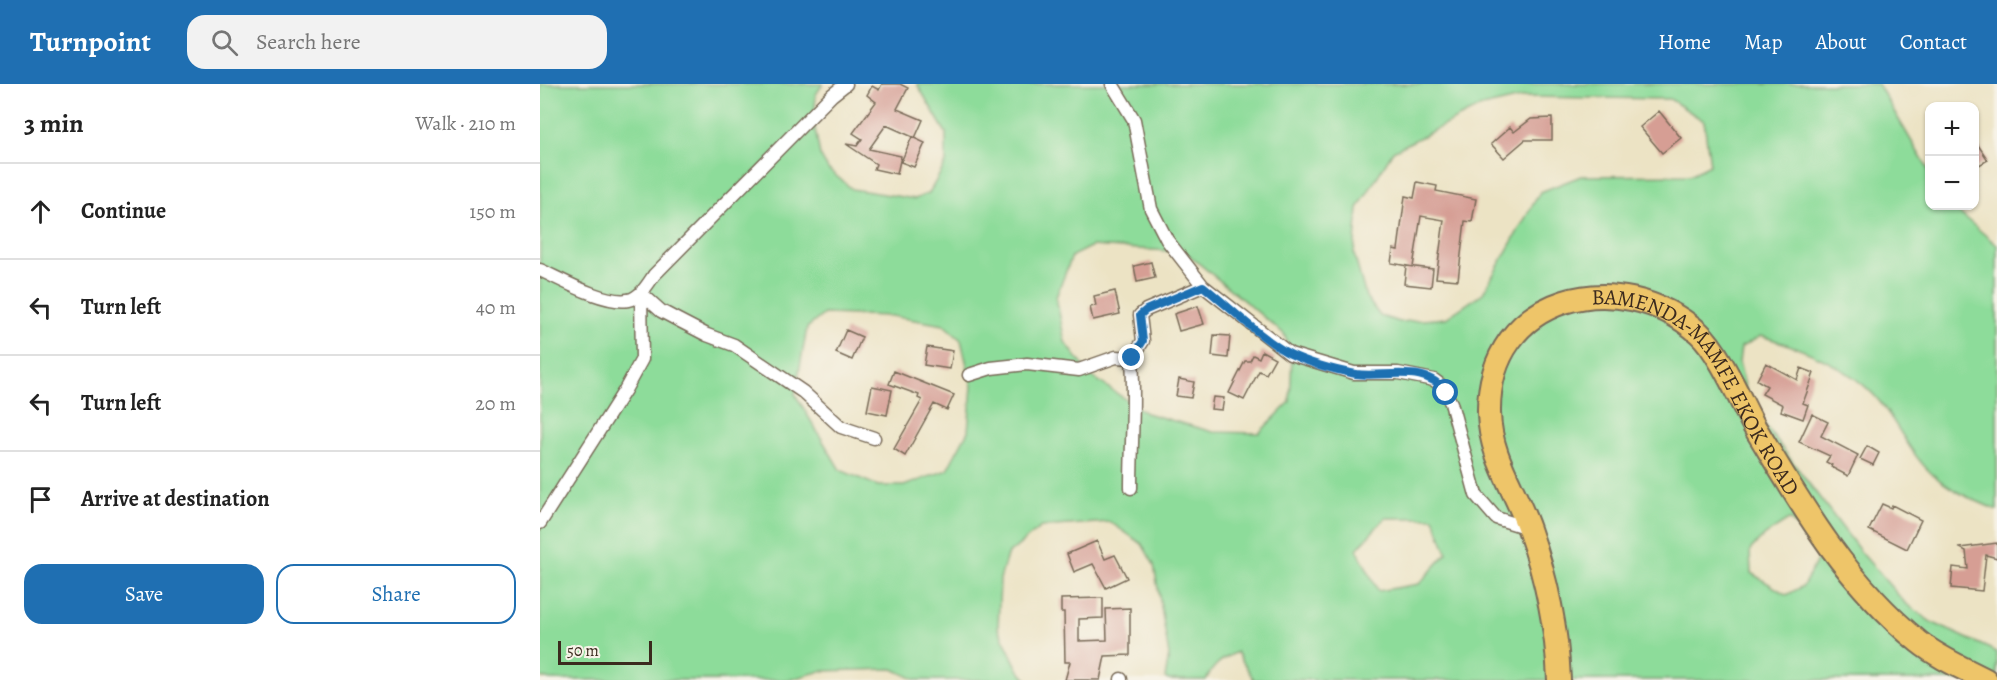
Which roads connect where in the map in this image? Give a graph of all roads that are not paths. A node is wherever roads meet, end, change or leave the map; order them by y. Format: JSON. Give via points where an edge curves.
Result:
{"nodes":[{"id":1,"x":846,"y":84,"type":"edge"},
{"id":2,"x":1112,"y":84,"type":"edge"},
{"id":3,"x":540,"y":270,"type":"edge"},
{"id":4,"x":1203,"y":286,"type":"junction"},
{"id":5,"x":641,"y":292,"type":"junction"},
{"id":6,"x":1132,"y":358,"type":"junction"},
{"id":7,"x":969,"y":375,"type":"dead end"},
{"id":8,"x":874,"y":438,"type":"dead end"},
{"id":9,"x":1131,"y":488,"type":"dead end"},
{"id":10,"x":540,"y":523,"type":"edge"},
{"id":11,"x":1528,"y":528,"type":"junction"},
{"id":12,"x":1559,"y":680,"type":"edge"},
{"id":13,"x":1986,"y":680,"type":"edge"}],
"edges":[{"from":1,"to":5,"type":"street","via":[[662,266]]},
{"from":2,"to":4,"type":"street","via":[[1134,120],[1151,209],[1167,240]]},
{"from":3,"to":5,"type":"street","via":[[609,299],[629,300]]},
{"from":4,"to":6,"type":"street","via":[[1140,315],[1143,341]]},
{"from":4,"to":11,"type":"street","via":[[1290,354],[1354,373],[1398,373],[1434,380],[1442,386],[1451,404],[1476,495],[1496,518]]},
{"from":5,"to":8,"type":"street","via":[[661,311],[734,345],[802,392],[841,427]]},
{"from":5,"to":10,"type":"street","via":[[642,359]]},
{"from":6,"to":7,"type":"street","via":[[1116,357],[1079,370],[1027,364]]},
{"from":6,"to":9,"type":"street","via":[[1135,389]]},
{"from":11,"to":12,"type":"highway","name":"BAMENDA-MAMFE EKOK ROAD","via":[[1554,621]]},
{"from":11,"to":13,"type":"highway","name":"BAMENDA-MAMFE EKOK ROAD","via":[[1499,466],[1489,410],[1496,369],[1511,338],[1528,318],[1553,304],[1590,297],[1625,296],[1665,309],[1700,334],[1712,350],[1797,498],[1851,577],[1920,643]]}]}
